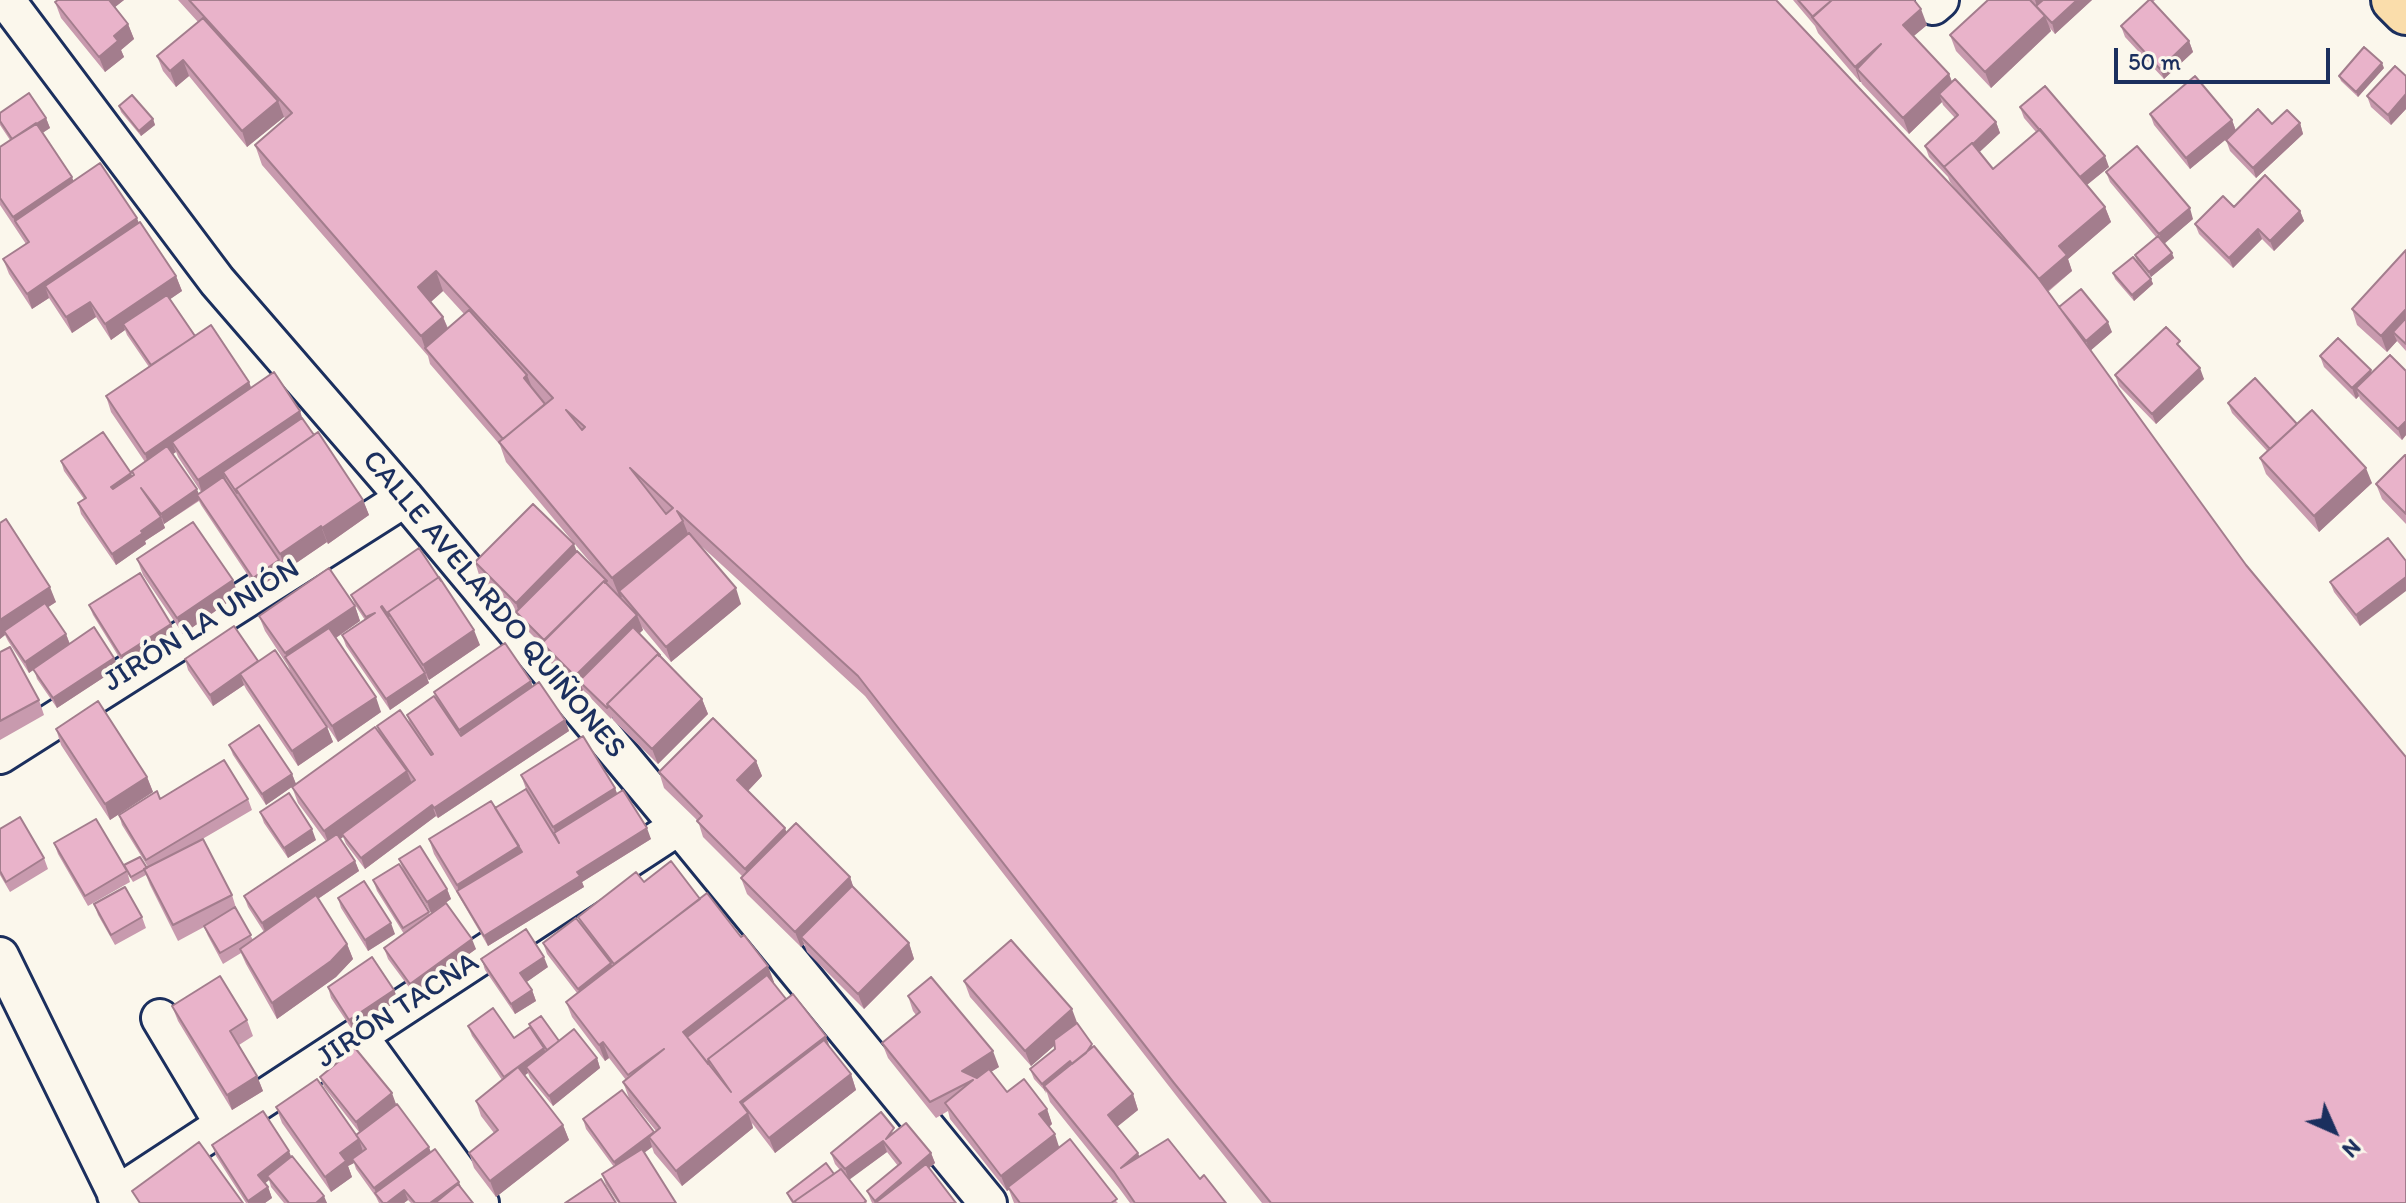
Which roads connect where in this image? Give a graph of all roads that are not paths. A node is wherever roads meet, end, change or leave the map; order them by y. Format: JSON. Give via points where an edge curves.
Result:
{"nodes":[{"id":1,"x":6,"y":0,"type":"edge"},
{"id":2,"x":2394,"y":0,"type":"edge"},
{"id":3,"x":2406,"y":12,"type":"edge"},
{"id":4,"x":405,"y":498,"type":"junction"},
{"id":5,"x":0,"y":755,"type":"edge"},
{"id":6,"x":679,"y":826,"type":"junction"},
{"id":7,"x":0,"y":956,"type":"edge"},
{"id":8,"x":160,"y":1018,"type":"dead end"},
{"id":9,"x":359,"y":1036,"type":"junction"},
{"id":10,"x":224,"y":1125,"type":"junction"},
{"id":11,"x":118,"y":1199,"type":"edge"},
{"id":12,"x":480,"y":1203,"type":"edge"},
{"id":13,"x":988,"y":1203,"type":"edge"}],
"edges":[{"from":1,"to":4,"type":"street","name":"CALLE AVELARDO QUIÑONES","via":[[217,281]]},
{"from":2,"to":3,"type":"main road"},
{"from":4,"to":5,"type":"street","name":"JIRÓN LA UNIÓN"},
{"from":4,"to":6,"type":"street","name":"CALLE AVELARDO QUIÑONES"},
{"from":6,"to":9,"type":"street","name":"JIRÓN TACNA"},
{"from":6,"to":13,"type":"street","name":"CALLE AVELARDO QUIÑONES"},
{"from":7,"to":11,"type":"street"},
{"from":8,"to":10,"type":"street"},
{"from":9,"to":10,"type":"street","name":"JIRÓN TACNA"},
{"from":9,"to":12,"type":"street"},
{"from":10,"to":11,"type":"street","name":"JIRÓN TACNA"}]}
